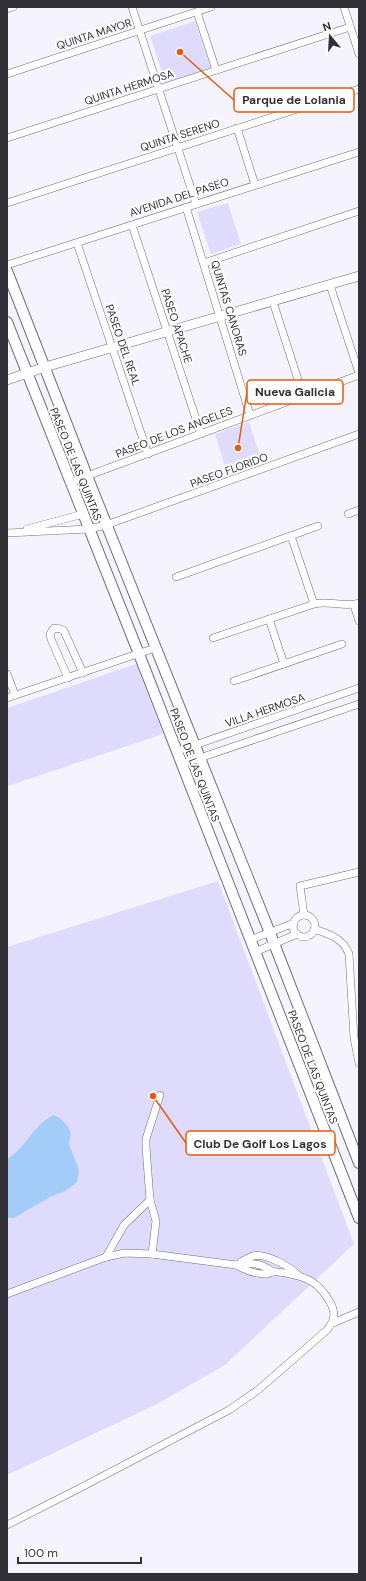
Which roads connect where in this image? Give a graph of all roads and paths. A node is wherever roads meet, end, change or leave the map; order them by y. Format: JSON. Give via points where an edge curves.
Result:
{"nodes":[{"id":1,"x":12,"y":7,"type":"edge"},
{"id":2,"x":132,"y":7,"type":"edge"},
{"id":3,"x":211,"y":7,"type":"edge"},
{"id":4,"x":344,"y":7,"type":"edge"},
{"id":5,"x":7,"y":9,"type":"edge"},
{"id":6,"x":197,"y":12,"type":"junction"},
{"id":7,"x":350,"y":27,"type":"junction"},
{"id":8,"x":139,"y":30,"type":"junction"},
{"id":9,"x":359,"y":54,"type":"edge"},
{"id":10,"x":216,"y":70,"type":"junction"},
{"id":11,"x":7,"y":74,"type":"edge"},
{"id":12,"x":359,"y":88,"type":"edge"},
{"id":13,"x":158,"y":89,"type":"junction"},
{"id":14,"x":237,"y":128,"type":"junction"},
{"id":15,"x":7,"y":138,"type":"edge"},
{"id":16,"x":178,"y":148,"type":"junction"},
{"id":17,"x":359,"y":152,"type":"edge"},
{"id":18,"x":255,"y":185,"type":"junction"},
{"id":19,"x":7,"y":203,"type":"edge"},
{"id":20,"x":196,"y":204,"type":"junction"},
{"id":21,"x":186,"y":208,"type":"junction"},
{"id":22,"x":359,"y":211,"type":"edge"},
{"id":23,"x":132,"y":225,"type":"junction"},
{"id":24,"x":77,"y":243,"type":"junction"},
{"id":25,"x":204,"y":263,"type":"junction"},
{"id":26,"x":7,"y":266,"type":"edge"},
{"id":27,"x":7,"y":271,"type":"edge"},
{"id":28,"x":359,"y":276,"type":"edge"},
{"id":29,"x":330,"y":284,"type":"junction"},
{"id":30,"x":273,"y":302,"type":"junction"},
{"id":31,"x":220,"y":317,"type":"junction"},
{"id":32,"x":7,"y":322,"type":"edge"},
{"id":33,"x":167,"y":332,"type":"junction"},
{"id":34,"x":112,"y":348,"type":"junction"},
{"id":35,"x":45,"y":367,"type":"junction"},
{"id":36,"x":28,"y":373,"type":"junction"},
{"id":37,"x":359,"y":374,"type":"edge"},
{"id":38,"x":7,"y":380,"type":"edge"},
{"id":39,"x":303,"y":395,"type":"junction"},
{"id":40,"x":250,"y":415,"type":"junction"},
{"id":41,"x":201,"y":434,"type":"junction"},
{"id":42,"x":359,"y":434,"type":"edge"},
{"id":43,"x":148,"y":454,"type":"junction"},
{"id":44,"x":87,"y":476,"type":"junction"},
{"id":45,"x":71,"y":482,"type":"junction"},
{"id":46,"x":359,"y":510,"type":"edge"},
{"id":47,"x":83,"y":514,"type":"junction"},
{"id":48,"x":348,"y":514,"type":"dead end"},
{"id":49,"x":106,"y":525,"type":"junction"},
{"id":50,"x":318,"y":526,"type":"dead end"},
{"id":51,"x":89,"y":529,"type":"junction"},
{"id":52,"x":10,"y":533,"type":"edge"},
{"id":53,"x":291,"y":536,"type":"junction"},
{"id":54,"x":176,"y":577,"type":"dead end"},
{"id":55,"x":314,"y":604,"type":"junction"},
{"id":56,"x":356,"y":604,"type":"edge"},
{"id":57,"x":269,"y":619,"type":"junction"},
{"id":58,"x":359,"y":621,"type":"edge"},
{"id":59,"x":213,"y":638,"type":"dead end"},
{"id":60,"x":342,"y":644,"type":"dead end"},
{"id":61,"x":155,"y":648,"type":"junction"},
{"id":62,"x":139,"y":654,"type":"junction"},
{"id":63,"x":284,"y":664,"type":"junction"},
{"id":64,"x":83,"y":673,"type":"junction"},
{"id":65,"x":7,"y":674,"type":"edge"},
{"id":66,"x":68,"y":678,"type":"junction"},
{"id":67,"x":234,"y":681,"type":"dead end"},
{"id":68,"x":359,"y":688,"type":"edge"},
{"id":69,"x":15,"y":696,"type":"junction"},
{"id":70,"x":7,"y":698,"type":"edge"},
{"id":71,"x":359,"y":704,"type":"edge"},
{"id":72,"x":195,"y":746,"type":"junction"},
{"id":73,"x":178,"y":751,"type":"junction"},
{"id":74,"x":200,"y":757,"type":"junction"},
{"id":75,"x":182,"y":764,"type":"junction"},
{"id":76,"x":359,"y":872,"type":"edge"},
{"id":77,"x":304,"y":915,"type":"junction"},
{"id":78,"x":294,"y":923,"type":"junction"},
{"id":79,"x":314,"y":929,"type":"junction"},
{"id":80,"x":270,"y":932,"type":"junction"},
{"id":81,"x":297,"y":934,"type":"junction"},
{"id":82,"x":250,"y":940,"type":"junction"},
{"id":83,"x":275,"y":943,"type":"junction"},
{"id":84,"x":255,"y":952,"type":"junction"},
{"id":85,"x":359,"y":1063,"type":"edge"},
{"id":86,"x":160,"y":1095,"type":"dead end"},
{"id":87,"x":359,"y":1163,"type":"edge"},
{"id":88,"x":150,"y":1200,"type":"junction"},
{"id":89,"x":359,"y":1218,"type":"edge"},
{"id":90,"x":152,"y":1254,"type":"junction"},
{"id":91,"x":106,"y":1257,"type":"junction"},
{"id":92,"x":236,"y":1265,"type":"junction"},
{"id":93,"x":299,"y":1275,"type":"junction"},
{"id":94,"x":7,"y":1294,"type":"edge"},
{"id":95,"x":359,"y":1312,"type":"edge"},
{"id":96,"x":333,"y":1323,"type":"junction"},
{"id":97,"x":7,"y":1525,"type":"edge"}],
"edges":[{"from":1,"to":5,"type":"street"},
{"from":2,"to":8,"type":"street"},
{"from":3,"to":6,"type":"street","name":"QUINTA MAYOR"},
{"from":4,"to":7,"type":"street"},
{"from":6,"to":8,"type":"street","name":"QUINTA MAYOR"},
{"from":6,"to":10,"type":"street"},
{"from":7,"to":9,"type":"street"},
{"from":7,"to":10,"type":"street","name":"QUINTA HERMOSA"},
{"from":8,"to":11,"type":"street","name":"QUINTA MAYOR"},
{"from":8,"to":13,"type":"street"},
{"from":10,"to":13,"type":"street","name":"QUINTA HERMOSA"},
{"from":12,"to":14,"type":"street","name":"QUINTA SERENO"},
{"from":13,"to":15,"type":"street","name":"QUINTA HERMOSA"},
{"from":13,"to":16,"type":"street"},
{"from":14,"to":16,"type":"street","name":"QUINTA SERENO"},
{"from":14,"to":18,"type":"street"},
{"from":16,"to":19,"type":"street","name":"QUINTA SERENO"},
{"from":16,"to":20,"type":"street"},
{"from":17,"to":18,"type":"street","name":"AVENIDA DEL PASEO"},
{"from":18,"to":20,"type":"street","name":"AVENIDA DEL PASEO"},
{"from":20,"to":21,"type":"street","name":"AVENIDA DEL PASEO"},
{"from":21,"to":23,"type":"street","name":"AVENIDA DEL PASEO"},
{"from":21,"to":25,"type":"street","name":"QUINTAS CANORAS"},
{"from":22,"to":25,"type":"street"},
{"from":23,"to":24,"type":"street","name":"AVENIDA DEL PASEO"},
{"from":23,"to":33,"type":"street","name":"PASEO APACHE"},
{"from":24,"to":26,"type":"street","name":"AVENIDA DEL PASEO"},
{"from":24,"to":34,"type":"street","name":"PASEO DEL REAL"},
{"from":25,"to":31,"type":"street","name":"QUINTAS CANORAS"},
{"from":27,"to":35,"type":"main road","name":"PASEO DE LAS QUINTAS"},
{"from":28,"to":29,"type":"street"},
{"from":29,"to":30,"type":"street"},
{"from":29,"to":37,"type":"street"},
{"from":30,"to":31,"type":"street"},
{"from":30,"to":39,"type":"street"},
{"from":31,"to":33,"type":"street"},
{"from":31,"to":40,"type":"street","name":"QUINTAS CANORAS"},
{"from":32,"to":36,"type":"main road","name":"PASEO DE LAS QUINTAS"},
{"from":33,"to":34,"type":"street"},
{"from":33,"to":41,"type":"street","name":"PASEO APACHE"},
{"from":34,"to":35,"type":"street"},
{"from":34,"to":43,"type":"street","name":"PASEO DEL REAL"},
{"from":35,"to":36,"type":"street"},
{"from":35,"to":44,"type":"main road","name":"PASEO DE LAS QUINTAS"},
{"from":36,"to":38,"type":"street"},
{"from":36,"to":45,"type":"main road","name":"PASEO DE LAS QUINTAS"},
{"from":37,"to":39,"type":"street","name":"PASEO DE LOS ANGELES"},
{"from":39,"to":40,"type":"street","name":"PASEO DE LOS ANGELES"},
{"from":40,"to":41,"type":"street","name":"PASEO DE LOS ANGELES"},
{"from":41,"to":43,"type":"street","name":"PASEO DE LOS ANGELES"},
{"from":42,"to":49,"type":"street","name":"PASEO FLORIDO"},
{"from":43,"to":44,"type":"street","name":"PASEO DE LOS ANGELES"},
{"from":44,"to":45,"type":"street","name":"PASEO DE LOS ANGELES"},
{"from":44,"to":49,"type":"main road","name":"PASEO DE LAS QUINTAS"},
{"from":45,"to":47,"type":"main road","name":"PASEO DE LAS QUINTAS"},
{"from":46,"to":48,"type":"street"},
{"from":47,"to":51,"type":"main road","name":"PASEO DE LAS QUINTAS"},
{"from":47,"to":52,"type":"street"},
{"from":49,"to":51,"type":"street","name":"PASEO FLORIDO"},
{"from":49,"to":61,"type":"main road","name":"PASEO DE LAS QUINTAS"},
{"from":50,"to":53,"type":"street"},
{"from":51,"to":52,"type":"street","name":"PASEO FLORIDO"},
{"from":51,"to":62,"type":"main road","name":"PASEO DE LAS QUINTAS"},
{"from":53,"to":54,"type":"street"},
{"from":53,"to":55,"type":"street"},
{"from":55,"to":56,"type":"street"},
{"from":55,"to":57,"type":"street"},
{"from":56,"to":58,"type":"street"},
{"from":57,"to":59,"type":"street"},
{"from":57,"to":63,"type":"street"},
{"from":60,"to":63,"type":"street"},
{"from":61,"to":62,"type":"street"},
{"from":61,"to":72,"type":"main road","name":"PASEO DE LAS QUINTAS"},
{"from":62,"to":64,"type":"street"},
{"from":62,"to":73,"type":"main road","name":"PASEO DE LAS QUINTAS"},
{"from":63,"to":67,"type":"street"},
{"from":64,"to":66,"type":"street"},
{"from":64,"to":66,"type":"street","via":[[64,631],[61,628],[54,628],[50,634],[51,640]]},
{"from":65,"to":69,"type":"street"},
{"from":66,"to":69,"type":"street"},
{"from":68,"to":72,"type":"street","name":"VILLA HERMOSA"},
{"from":69,"to":70,"type":"street"},
{"from":71,"to":74,"type":"street"},
{"from":72,"to":73,"type":"street","name":"VILLA HERMOSA"},
{"from":72,"to":74,"type":"main road","name":"PASEO DE LAS QUINTAS"},
{"from":73,"to":75,"type":"main road","name":"PASEO DE LAS QUINTAS"},
{"from":74,"to":75,"type":"street"},
{"from":74,"to":80,"type":"main road","name":"PASEO DE LAS QUINTAS"},
{"from":75,"to":82,"type":"main road","name":"PASEO DE LAS QUINTAS"},
{"from":76,"to":77,"type":"street","via":[[300,886]]},
{"from":77,"to":78,"type":"street","via":[[298,917]]},
{"from":77,"to":79,"type":"street","via":[[313,920]]},
{"from":78,"to":80,"type":"street"},
{"from":78,"to":81,"type":"street"},
{"from":79,"to":81,"type":"street","via":[[309,935]]},
{"from":79,"to":85,"type":"street","via":[[341,940],[347,948],[354,1038]]},
{"from":80,"to":82,"type":"street"},
{"from":80,"to":83,"type":"main road","name":"PASEO DE LAS QUINTAS"},
{"from":81,"to":83,"type":"street"},
{"from":82,"to":84,"type":"main road","name":"PASEO DE LAS QUINTAS"},
{"from":83,"to":84,"type":"street"},
{"from":83,"to":87,"type":"main road","name":"PASEO DE LAS QUINTAS"},
{"from":84,"to":89,"type":"main road","name":"PASEO DE LAS QUINTAS"},
{"from":86,"to":88,"type":"street","via":[[146,1139]]},
{"from":88,"to":90,"type":"street","via":[[156,1221]]},
{"from":88,"to":91,"type":"street","via":[[124,1225]]},
{"from":90,"to":91,"type":"street","via":[[125,1252]]},
{"from":90,"to":92,"type":"street"},
{"from":91,"to":94,"type":"street"},
{"from":92,"to":93,"type":"street","via":[[246,1271],[266,1275],[273,1272]]},
{"from":92,"to":93,"type":"street","via":[[253,1256],[262,1256],[289,1266]]},
{"from":93,"to":96,"type":"street","via":[[318,1286],[326,1295],[335,1314]]},
{"from":95,"to":96,"type":"street"},
{"from":96,"to":97,"type":"street","via":[[258,1390],[229,1410]]}]}
